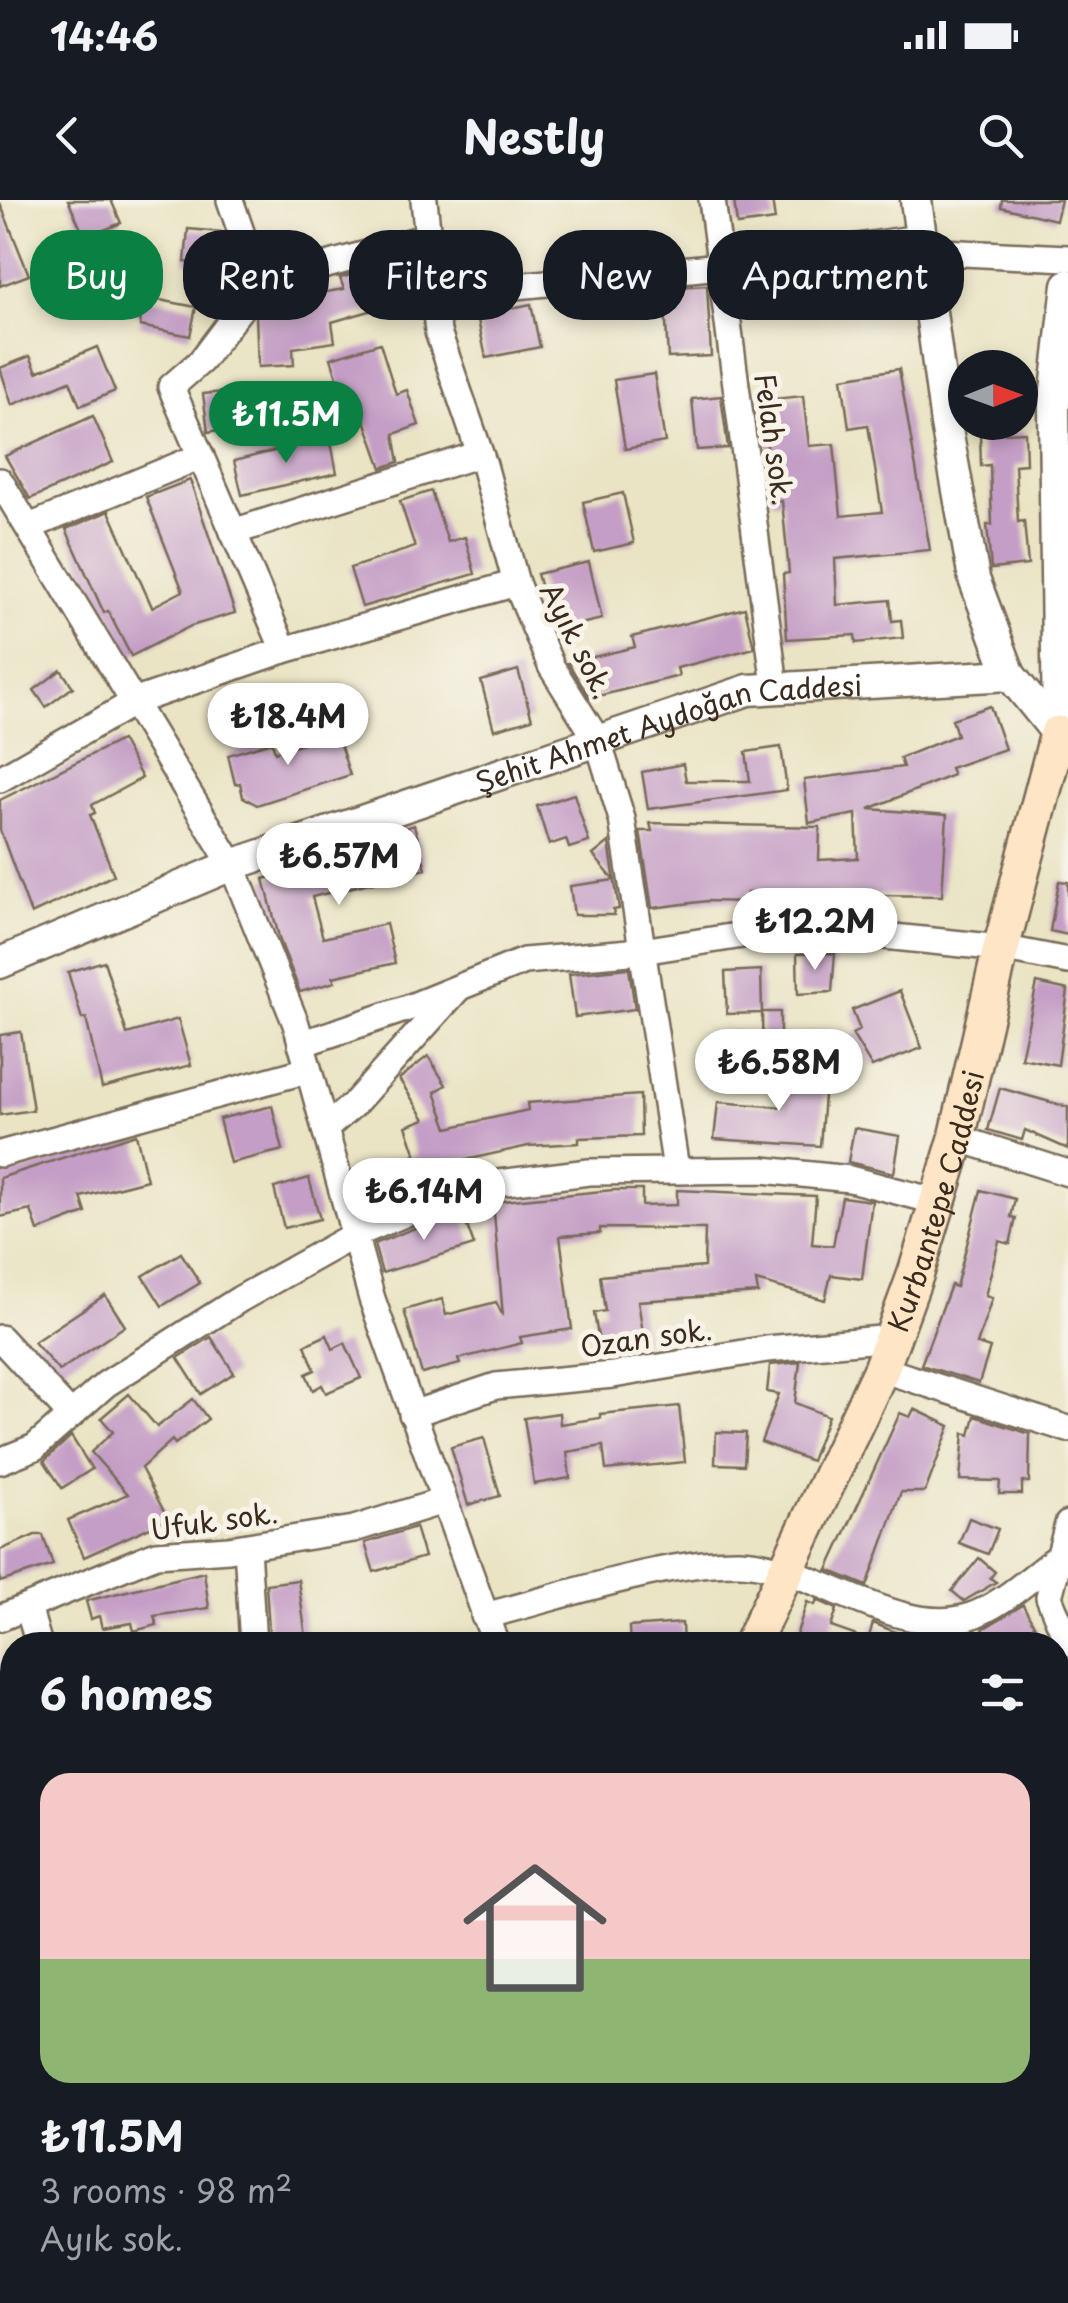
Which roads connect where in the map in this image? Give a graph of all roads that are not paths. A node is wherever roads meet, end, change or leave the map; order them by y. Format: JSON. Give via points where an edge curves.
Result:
{"nodes":[{"id":1,"x":230,"y":200,"type":"edge"},
{"id":2,"x":424,"y":200,"type":"edge"},
{"id":3,"x":712,"y":200,"type":"edge"},
{"id":4,"x":916,"y":200,"type":"edge"},
{"id":5,"x":240,"y":230,"type":"edge"},
{"id":6,"x":426,"y":230,"type":"edge"},
{"id":7,"x":716,"y":230,"type":"edge"},
{"id":8,"x":919,"y":230,"type":"edge"},
{"id":9,"x":964,"y":248,"type":"edge"},
{"id":10,"x":1068,"y":258,"type":"edge"},
{"id":11,"x":707,"y":267,"type":"edge"},
{"id":12,"x":523,"y":285,"type":"edge"},
{"id":13,"x":1068,"y":285,"type":"edge"},
{"id":14,"x":232,"y":320,"type":"edge"},
{"id":15,"x":437,"y":320,"type":"edge"},
{"id":16,"x":728,"y":320,"type":"edge"},
{"id":17,"x":932,"y":320,"type":"edge"},
{"id":18,"x":480,"y":454,"type":"junction"},
{"id":19,"x":201,"y":456,"type":"junction"},
{"id":20,"x":0,"y":480,"type":"edge"},
{"id":21,"x":29,"y":528,"type":"junction"},
{"id":22,"x":233,"y":532,"type":"junction"},
{"id":23,"x":516,"y":583,"type":"junction"},
{"id":24,"x":284,"y":650,"type":"junction"},
{"id":25,"x":1010,"y":675,"type":"junction"},
{"id":26,"x":775,"y":686,"type":"junction"},
{"id":27,"x":136,"y":700,"type":"junction"},
{"id":28,"x":1065,"y":729,"type":"edge"},
{"id":29,"x":598,"y":741,"type":"junction"},
{"id":30,"x":0,"y":779,"type":"edge"},
{"id":31,"x":232,"y":865,"type":"junction"},
{"id":32,"x":1001,"y":948,"type":"junction"},
{"id":33,"x":642,"y":951,"type":"junction"},
{"id":34,"x":1068,"y":961,"type":"edge"},
{"id":35,"x":0,"y":963,"type":"edge"},
{"id":36,"x":460,"y":987,"type":"junction"},
{"id":37,"x":301,"y":1044,"type":"junction"},
{"id":38,"x":308,"y":1070,"type":"junction"},
{"id":39,"x":325,"y":1129,"type":"junction"},
{"id":40,"x":958,"y":1138,"type":"junction"},
{"id":41,"x":0,"y":1154,"type":"edge"},
{"id":42,"x":676,"y":1169,"type":"junction"},
{"id":43,"x":1068,"y":1173,"type":"edge"},
{"id":44,"x":940,"y":1202,"type":"junction"},
{"id":45,"x":354,"y":1235,"type":"junction"},
{"id":46,"x":0,"y":1338,"type":"edge"},
{"id":47,"x":886,"y":1353,"type":"junction"},
{"id":48,"x":72,"y":1414,"type":"junction"},
{"id":49,"x":412,"y":1414,"type":"junction"},
{"id":50,"x":1068,"y":1429,"type":"edge"},
{"id":51,"x":0,"y":1461,"type":"edge"},
{"id":52,"x":442,"y":1501,"type":"junction"},
{"id":53,"x":1068,"y":1524,"type":"edge"},
{"id":54,"x":247,"y":1547,"type":"junction"},
{"id":55,"x":1057,"y":1558,"type":"junction"},
{"id":56,"x":783,"y":1571,"type":"junction"},
{"id":57,"x":28,"y":1607,"type":"junction"},
{"id":58,"x":484,"y":1616,"type":"junction"},
{"id":59,"x":0,"y":1618,"type":"edge"},
{"id":60,"x":35,"y":1632,"type":"edge"},
{"id":61,"x":252,"y":1632,"type":"edge"},
{"id":62,"x":491,"y":1632,"type":"edge"},
{"id":63,"x":757,"y":1632,"type":"edge"},
{"id":64,"x":1064,"y":1632,"type":"edge"}],
"edges":[{"from":1,"to":5,"type":"street"},
{"from":2,"to":6,"type":"street","name":"Ayık sok."},
{"from":3,"to":7,"type":"street","name":"Felah sok."},
{"from":4,"to":8,"type":"street"},
{"from":9,"to":10,"type":"street"},
{"from":11,"to":12,"type":"street"},
{"from":13,"to":28,"type":"street","via":[[1054,425]]},
{"from":14,"to":19,"type":"street","via":[[171,386]]},
{"from":15,"to":18,"type":"street","name":"Ayık sok."},
{"from":16,"to":26,"type":"street","name":"Felah sok."},
{"from":17,"to":25,"type":"street","via":[[962,523],[980,598]]},
{"from":18,"to":22,"type":"street"},
{"from":18,"to":23,"type":"street","name":"Ayık sok."},
{"from":19,"to":21,"type":"street"},
{"from":19,"to":22,"type":"street"},
{"from":20,"to":21,"type":"street"},
{"from":21,"to":27,"type":"street"},
{"from":22,"to":24,"type":"street"},
{"from":23,"to":24,"type":"street"},
{"from":23,"to":29,"type":"street","name":"Ayık sok.","via":[[552,666]]},
{"from":24,"to":27,"type":"street"},
{"from":25,"to":26,"type":"street","name":"Şehit Ahmet Aydoğan Caddesi"},
{"from":25,"to":28,"type":"street"},
{"from":26,"to":29,"type":"street","name":"Şehit Ahmet Aydoğan Caddesi"},
{"from":27,"to":30,"type":"street"},
{"from":27,"to":31,"type":"street"},
{"from":28,"to":32,"type":"main road","name":"Kurbantepe Caddesi"},
{"from":29,"to":31,"type":"street","name":"Şehit Ahmet Aydoğan Caddesi"},
{"from":29,"to":33,"type":"street","name":"Ayık sok.","via":[[622,819]]},
{"from":31,"to":35,"type":"street","name":"Şehit Ahmet Aydoğan Caddesi"},
{"from":31,"to":37,"type":"street"},
{"from":32,"to":33,"type":"street","via":[[835,931],[750,934]]},
{"from":32,"to":34,"type":"street"},
{"from":32,"to":40,"type":"main road","name":"Kurbantepe Caddesi"},
{"from":33,"to":36,"type":"street","via":[[524,961]]},
{"from":33,"to":42,"type":"street","name":"Ayık sok."},
{"from":36,"to":37,"type":"street"},
{"from":36,"to":39,"type":"street"},
{"from":37,"to":38,"type":"street"},
{"from":38,"to":39,"type":"street"},
{"from":38,"to":41,"type":"street"},
{"from":39,"to":45,"type":"street"},
{"from":40,"to":43,"type":"street"},
{"from":40,"to":44,"type":"main road","name":"Kurbantepe Caddesi"},
{"from":42,"to":44,"type":"street","via":[[850,1179]]},
{"from":42,"to":45,"type":"street","via":[[498,1183]]},
{"from":44,"to":47,"type":"main road","name":"Kurbantepe Caddesi"},
{"from":45,"to":48,"type":"street","via":[[106,1384]]},
{"from":45,"to":49,"type":"street"},
{"from":46,"to":48,"type":"street"},
{"from":47,"to":49,"type":"street","name":"Ozan sok.","via":[[767,1349],[496,1386]]},
{"from":47,"to":50,"type":"street"},
{"from":47,"to":56,"type":"main road","name":"Kurbantepe Caddesi"},
{"from":48,"to":51,"type":"street","via":[[35,1447]]},
{"from":49,"to":52,"type":"street"},
{"from":52,"to":54,"type":"street","name":"Ufuk sok.","via":[[354,1529]]},
{"from":52,"to":58,"type":"street"},
{"from":53,"to":55,"type":"street"},
{"from":54,"to":57,"type":"street","name":"Ufuk sok.","via":[[156,1554]]},
{"from":54,"to":61,"type":"street"},
{"from":55,"to":56,"type":"street","via":[[982,1610],[943,1620],[882,1607]]},
{"from":55,"to":64,"type":"street","via":[[1049,1597]]},
{"from":56,"to":58,"type":"street","via":[[744,1562],[698,1564]]},
{"from":56,"to":63,"type":"main road","name":"Kurbantepe Caddesi"},
{"from":57,"to":59,"type":"street","name":"Ufuk sok."},
{"from":57,"to":60,"type":"street"},
{"from":58,"to":62,"type":"street"}]}
